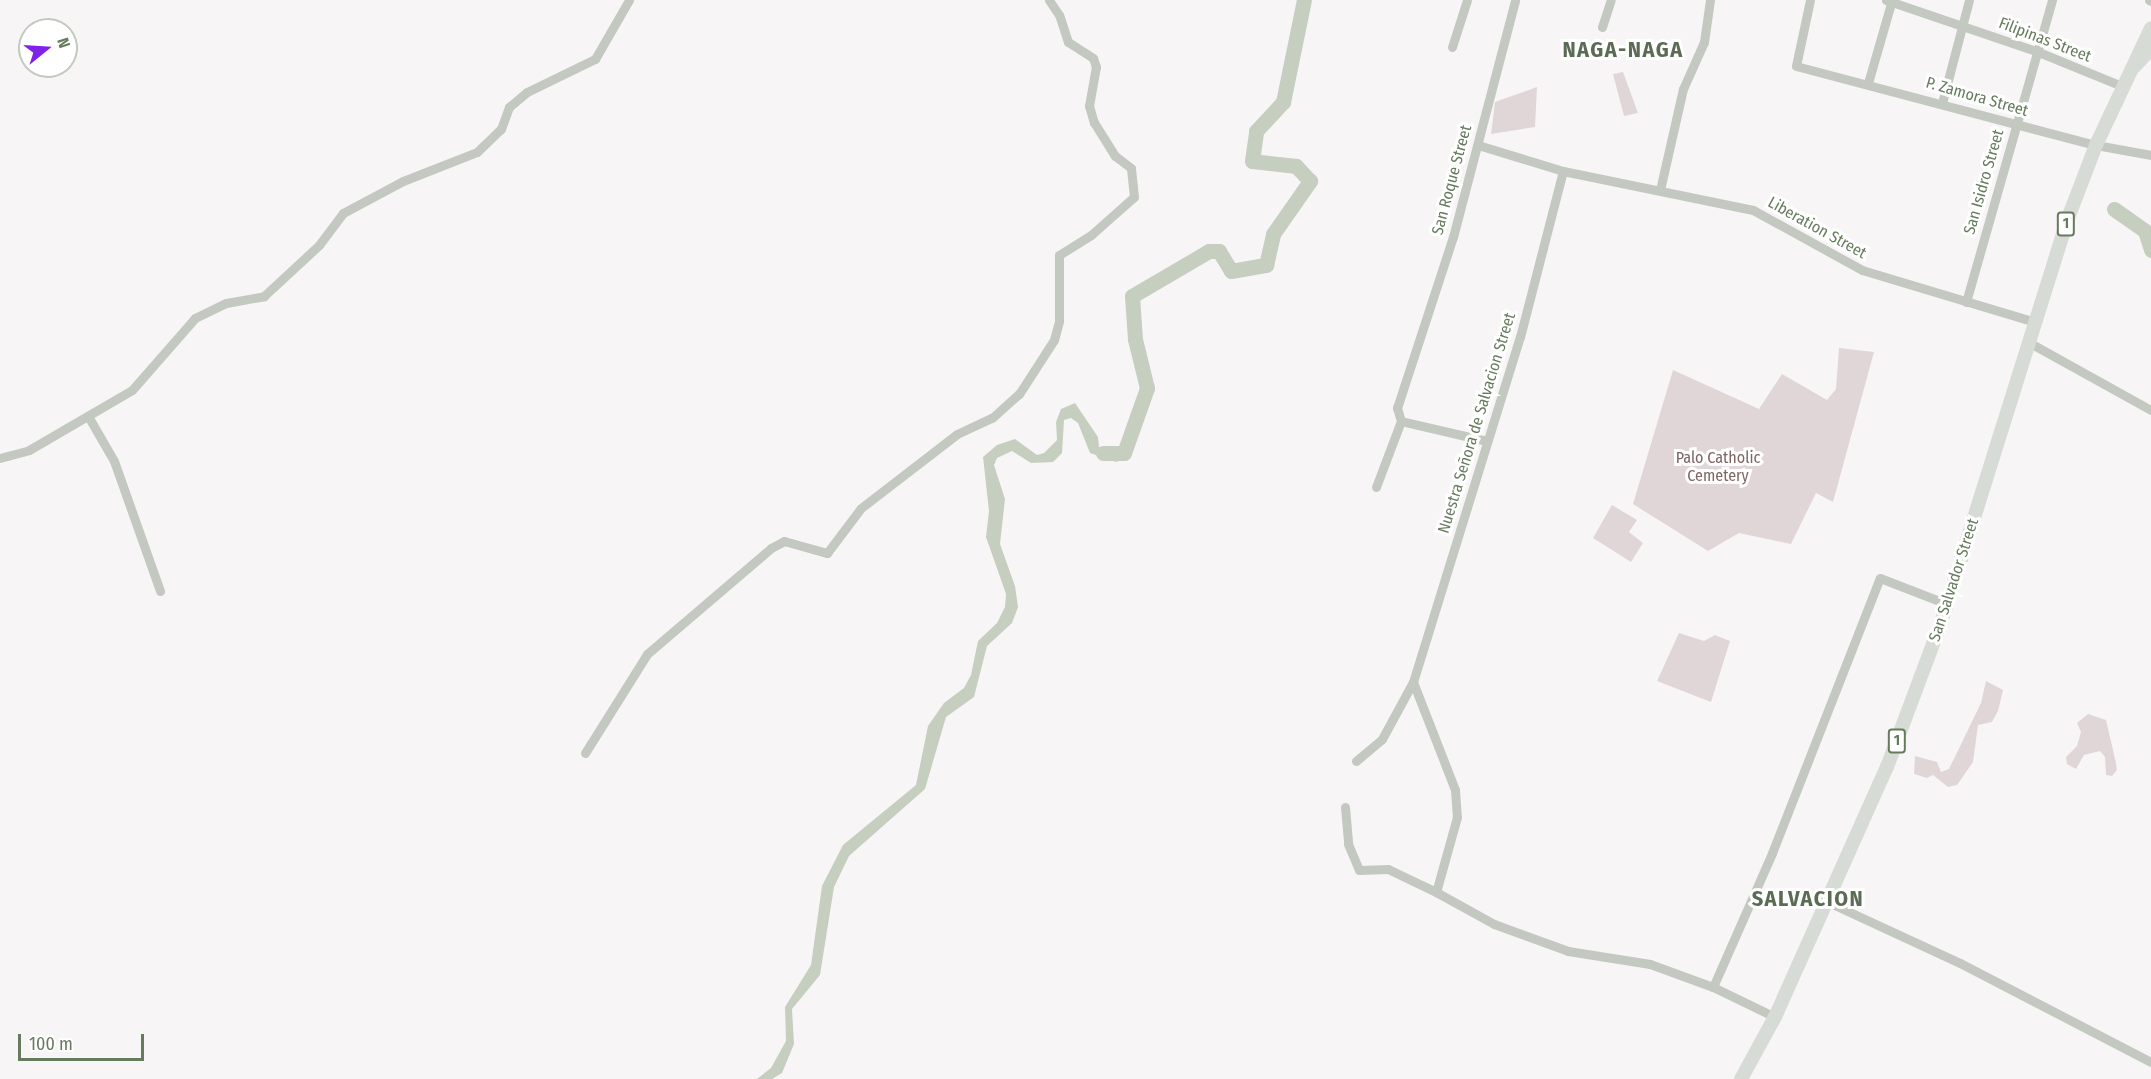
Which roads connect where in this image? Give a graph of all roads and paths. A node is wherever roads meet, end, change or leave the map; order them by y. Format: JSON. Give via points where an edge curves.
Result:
{"nodes":[{"id":1,"x":629,"y":0,"type":"edge"},
{"id":2,"x":1048,"y":0,"type":"edge"},
{"id":3,"x":1467,"y":0,"type":"edge"},
{"id":4,"x":1515,"y":0,"type":"edge"},
{"id":5,"x":1611,"y":0,"type":"edge"},
{"id":6,"x":1710,"y":0,"type":"edge"},
{"id":7,"x":1810,"y":0,"type":"edge"},
{"id":8,"x":1969,"y":0,"type":"edge"},
{"id":9,"x":2052,"y":0,"type":"edge"},
{"id":10,"x":1890,"y":1,"type":"edge"},
{"id":11,"x":1962,"y":25,"type":"junction"},
{"id":12,"x":1602,"y":27,"type":"dead end"},
{"id":13,"x":2151,"y":28,"type":"edge"},
{"id":14,"x":1452,"y":47,"type":"dead end"},
{"id":15,"x":2151,"y":49,"type":"edge"},
{"id":16,"x":2036,"y":51,"type":"junction"},
{"id":17,"x":2134,"y":67,"type":"junction"},
{"id":18,"x":1868,"y":83,"type":"junction"},
{"id":19,"x":2124,"y":87,"type":"junction"},
{"id":20,"x":1942,"y":103,"type":"junction"},
{"id":21,"x":2016,"y":123,"type":"junction"},
{"id":22,"x":1478,"y":145,"type":"junction"},
{"id":23,"x":2096,"y":145,"type":"junction"},
{"id":24,"x":2151,"y":156,"type":"edge"},
{"id":25,"x":1563,"y":171,"type":"junction"},
{"id":26,"x":1660,"y":190,"type":"junction"},
{"id":27,"x":1966,"y":302,"type":"junction"},
{"id":28,"x":2035,"y":322,"type":"junction"},
{"id":29,"x":2030,"y":342,"type":"junction"},
{"id":30,"x":2151,"y":410,"type":"edge"},
{"id":31,"x":88,"y":416,"type":"junction"},
{"id":32,"x":1401,"y":421,"type":"junction"},
{"id":33,"x":1486,"y":441,"type":"junction"},
{"id":34,"x":0,"y":458,"type":"edge"},
{"id":35,"x":1376,"y":487,"type":"dead end"},
{"id":36,"x":160,"y":591,"type":"dead end"},
{"id":37,"x":1947,"y":604,"type":"junction"},
{"id":38,"x":1413,"y":682,"type":"junction"},
{"id":39,"x":585,"y":753,"type":"dead end"},
{"id":40,"x":1356,"y":761,"type":"dead end"},
{"id":41,"x":1346,"y":807,"type":"dead end"},
{"id":42,"x":1436,"y":892,"type":"junction"},
{"id":43,"x":1828,"y":902,"type":"junction"},
{"id":44,"x":1713,"y":987,"type":"junction"},
{"id":45,"x":1775,"y":1017,"type":"junction"},
{"id":46,"x":2151,"y":1062,"type":"edge"},
{"id":47,"x":1741,"y":1079,"type":"edge"}],
"edges":[{"from":1,"to":31,"type":"street","via":[[595,59],[527,92],[509,107],[501,129],[477,152],[403,181],[343,213],[319,245],[271,291],[264,296],[226,303],[195,318],[132,390]]},
{"from":2,"to":39,"type":"street","via":[[1059,15],[1068,42],[1093,58],[1096,67],[1089,106],[1094,123],[1115,156],[1131,168],[1134,197],[1091,235],[1059,255],[1059,321],[1054,340],[1019,394],[992,418],[957,434],[861,508],[827,553],[784,541],[771,548],[647,654]]},
{"from":3,"to":14,"type":"street"},
{"from":4,"to":22,"type":"street","name":"San Roque Street"},
{"from":5,"to":12,"type":"street"},
{"from":6,"to":26,"type":"street","via":[[1704,42],[1683,89]]},
{"from":7,"to":18,"type":"street","name":"P. Zamora Street","via":[[1796,66]]},
{"from":8,"to":11,"type":"street"},
{"from":9,"to":16,"type":"street","name":"San Isidro Street"},
{"from":10,"to":11,"type":"street","name":"Filipinas Street"},
{"from":10,"to":18,"type":"street"},
{"from":11,"to":16,"type":"street","name":"Filipinas Street"},
{"from":11,"to":20,"type":"street"},
{"from":13,"to":17,"type":"highway","name":"San Salvador Street","number":"1"},
{"from":15,"to":17,"type":"highway","name":"San Salvador Street","number":"1"},
{"from":16,"to":19,"type":"street","name":"Filipinas Street"},
{"from":16,"to":21,"type":"street","name":"San Isidro Street"},
{"from":17,"to":19,"type":"highway","name":"San Salvador Street","number":"1"},
{"from":18,"to":20,"type":"street","name":"P. Zamora Street"},
{"from":19,"to":23,"type":"highway","name":"San Salvador Street","number":"1"},
{"from":20,"to":21,"type":"street","name":"P. Zamora Street"},
{"from":21,"to":23,"type":"street","name":"P. Zamora Street"},
{"from":21,"to":27,"type":"street","name":"San Isidro Street"},
{"from":22,"to":25,"type":"street","name":"Liberation Street"},
{"from":22,"to":32,"type":"street","name":"San Roque Street","via":[[1453,237],[1397,408]]},
{"from":23,"to":24,"type":"street","name":"P. Zamora Street"},
{"from":23,"to":28,"type":"highway","name":"San Salvador Street","number":"1"},
{"from":25,"to":26,"type":"street","name":"Liberation Street"},
{"from":25,"to":33,"type":"street","name":"Nuestra Señora de Salvacion Street","via":[[1520,337]]},
{"from":26,"to":27,"type":"street","name":"Liberation Street","via":[[1753,210],[1862,270]]},
{"from":27,"to":28,"type":"street","name":"Liberation Street"},
{"from":28,"to":29,"type":"highway","name":"San Salvador Street","number":"1"},
{"from":29,"to":30,"type":"street"},
{"from":29,"to":37,"type":"highway","name":"San Salvador Street","number":"1"},
{"from":31,"to":34,"type":"street","via":[[29,450]]},
{"from":31,"to":36,"type":"street","via":[[117,469]]},
{"from":32,"to":33,"type":"street"},
{"from":32,"to":35,"type":"street","name":"San Roque Street"},
{"from":33,"to":38,"type":"street","name":"Nuestra Señora de Salvacion Street"},
{"from":37,"to":43,"type":"highway","name":"San Salvador Street","number":"1","via":[[1887,767]]},
{"from":37,"to":44,"type":"street","via":[[1880,578],[1779,836]]},
{"from":38,"to":40,"type":"street","name":"Nuestra Señora de Salvacion Street","via":[[1382,739]]},
{"from":38,"to":42,"type":"street","via":[[1455,790],[1457,817]]},
{"from":41,"to":42,"type":"street","via":[[1348,844],[1359,870],[1388,868]]},
{"from":42,"to":44,"type":"street","via":[[1494,924],[1568,951],[1650,964]]},
{"from":43,"to":45,"type":"highway","name":"San Salvador Street","number":"1"},
{"from":43,"to":46,"type":"street","via":[[1960,963]]},
{"from":44,"to":45,"type":"street"},
{"from":45,"to":47,"type":"highway","name":"San Salvador Street","number":"1"}]}
